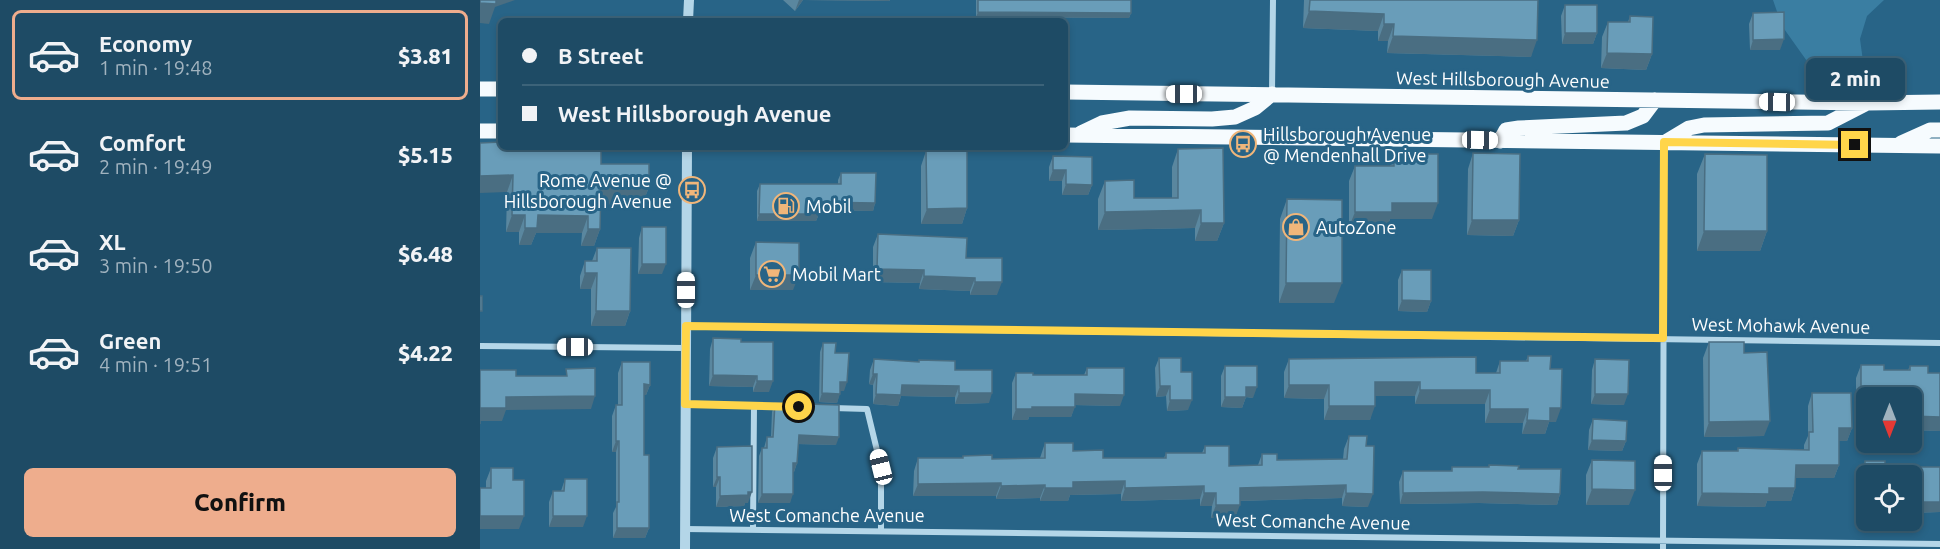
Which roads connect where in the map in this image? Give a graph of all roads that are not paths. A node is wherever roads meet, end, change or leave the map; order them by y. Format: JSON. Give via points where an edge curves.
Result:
{"nodes":[{"id":1,"x":689,"y":0,"type":"edge"},
{"id":2,"x":1273,"y":0,"type":"edge"},
{"id":3,"x":688,"y":18,"type":"edge"},
{"id":4,"x":480,"y":89,"type":"edge"},
{"id":5,"x":498,"y":89,"type":"edge"},
{"id":6,"x":1068,"y":92,"type":"edge"},
{"id":7,"x":1272,"y":94,"type":"junction"},
{"id":8,"x":1655,"y":100,"type":"junction"},
{"id":9,"x":1940,"y":102,"type":"edge"},
{"id":10,"x":1867,"y":103,"type":"junction"},
{"id":11,"x":1940,"y":130,"type":"edge"},
{"id":12,"x":480,"y":131,"type":"edge"},
{"id":13,"x":498,"y":131,"type":"edge"},
{"id":14,"x":1070,"y":136,"type":"edge"},
{"id":15,"x":1500,"y":141,"type":"junction"},
{"id":16,"x":1664,"y":142,"type":"junction"},
{"id":17,"x":1895,"y":146,"type":"junction"},
{"id":18,"x":1940,"y":146,"type":"edge"},
{"id":19,"x":687,"y":150,"type":"edge"},
{"id":20,"x":686,"y":326,"type":"junction"},
{"id":21,"x":1663,"y":338,"type":"junction"},
{"id":22,"x":1940,"y":343,"type":"edge"},
{"id":23,"x":480,"y":346,"type":"edge"},
{"id":24,"x":685,"y":348,"type":"junction"},
{"id":25,"x":685,"y":404,"type":"junction"},
{"id":26,"x":754,"y":406,"type":"junction"},
{"id":27,"x":788,"y":407,"type":"edge"},
{"id":28,"x":822,"y":408,"type":"edge"},
{"id":29,"x":685,"y":529,"type":"junction"},
{"id":30,"x":753,"y":530,"type":"junction"},
{"id":31,"x":881,"y":530,"type":"junction"},
{"id":32,"x":1663,"y":541,"type":"junction"},
{"id":33,"x":1940,"y":544,"type":"edge"},
{"id":34,"x":685,"y":549,"type":"edge"},
{"id":35,"x":1663,"y":549,"type":"edge"}],
"edges":[{"from":1,"to":3,"type":"street"},
{"from":2,"to":7,"type":"street"},
{"from":4,"to":5,"type":"main road"},
{"from":6,"to":7,"type":"main road","name":"West Hillsborough Avenue"},
{"from":7,"to":8,"type":"main road","name":"West Hillsborough Avenue"},
{"from":7,"to":14,"type":"main road","via":[[1235,117],[1130,118],[1102,123]]},
{"from":8,"to":10,"type":"main road","name":"West Hillsborough Avenue"},
{"from":8,"to":15,"type":"main road","via":[[1644,116],[1626,123],[1519,128],[1506,130]]},
{"from":9,"to":10,"type":"main road","name":"West Hillsborough Avenue"},
{"from":10,"to":16,"type":"main road","via":[[1828,123],[1704,125],[1689,128]]},
{"from":11,"to":17,"type":"main road","via":[[1930,130]]},
{"from":12,"to":13,"type":"main road"},
{"from":14,"to":15,"type":"main road"},
{"from":15,"to":16,"type":"main road"},
{"from":16,"to":17,"type":"main road"},
{"from":16,"to":21,"type":"street"},
{"from":17,"to":18,"type":"main road"},
{"from":19,"to":20,"type":"street"},
{"from":20,"to":21,"type":"street","name":"West Mohawk Avenue"},
{"from":20,"to":24,"type":"street"},
{"from":21,"to":22,"type":"street","name":"West Mohawk Avenue"},
{"from":21,"to":32,"type":"street"},
{"from":23,"to":24,"type":"street"},
{"from":24,"to":25,"type":"street"},
{"from":25,"to":26,"type":"street"},
{"from":25,"to":29,"type":"street"},
{"from":26,"to":27,"type":"street"},
{"from":26,"to":30,"type":"street"},
{"from":28,"to":31,"type":"street","via":[[867,409],[881,467]]},
{"from":29,"to":30,"type":"street","name":"West Comanche Avenue"},
{"from":29,"to":34,"type":"street"},
{"from":30,"to":31,"type":"street","name":"West Comanche Avenue"},
{"from":31,"to":32,"type":"street","name":"West Comanche Avenue"},
{"from":32,"to":33,"type":"street","name":"West Comanche Avenue"},
{"from":32,"to":35,"type":"street"}]}
